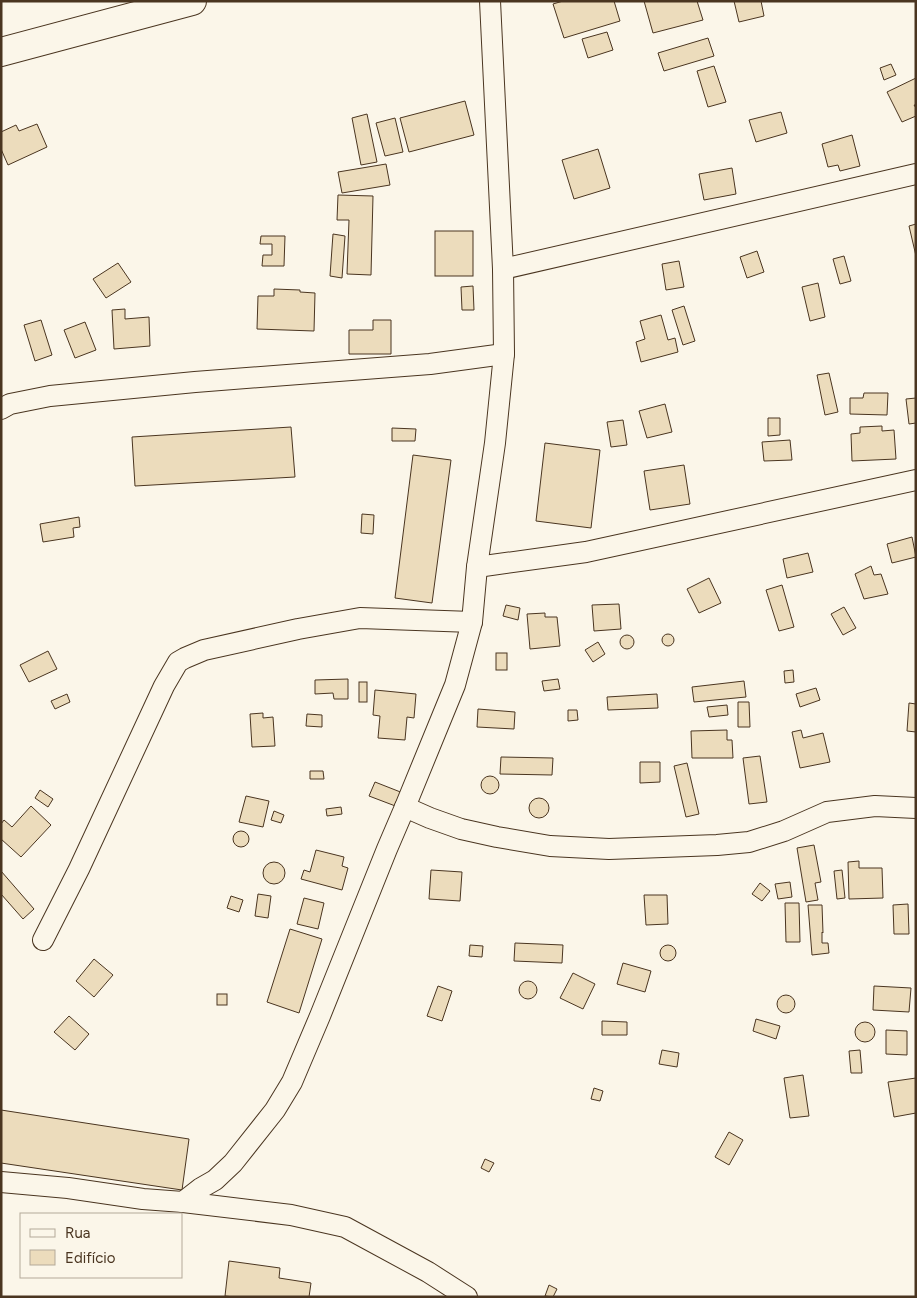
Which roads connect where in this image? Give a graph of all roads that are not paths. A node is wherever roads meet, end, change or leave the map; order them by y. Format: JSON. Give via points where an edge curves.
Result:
{"nodes":[{"id":1,"x":192,"y":1,"type":"edge"},
{"id":2,"x":490,"y":1,"type":"edge"},
{"id":3,"x":1,"y":52,"type":"edge"},
{"id":4,"x":916,"y":174,"type":"edge"},
{"id":5,"x":503,"y":269,"type":"junction"},
{"id":6,"x":504,"y":354,"type":"junction"},
{"id":7,"x":1,"y":409,"type":"edge"},
{"id":8,"x":916,"y":480,"type":"edge"},
{"id":9,"x":478,"y":567,"type":"junction"},
{"id":10,"x":472,"y":622,"type":"junction"},
{"id":11,"x":405,"y":807,"type":"junction"},
{"id":12,"x":916,"y":808,"type":"edge"},
{"id":13,"x":44,"y":940,"type":"dead end"},
{"id":14,"x":1,"y":1182,"type":"edge"},
{"id":15,"x":182,"y":1202,"type":"junction"},
{"id":16,"x":467,"y":1297,"type":"edge"}],
"edges":[{"from":1,"to":3,"type":"highway"},
{"from":2,"to":5,"type":"street"},
{"from":4,"to":5,"type":"street"},
{"from":5,"to":6,"type":"street"},
{"from":6,"to":7,"type":"street","via":[[430,364],[50,396],[10,404]]},
{"from":6,"to":9,"type":"street"},
{"from":8,"to":9,"type":"street","via":[[586,552]]},
{"from":9,"to":10,"type":"street"},
{"from":10,"to":11,"type":"street","via":[[455,685]]},
{"from":10,"to":13,"type":"street","via":[[360,618],[231,643],[204,650],[178,662]]},
{"from":11,"to":12,"type":"street","via":[[462,829],[497,837],[550,846],[609,849],[749,842],[827,812],[875,806]]},
{"from":11,"to":15,"type":"street","via":[[292,1082],[275,1110],[233,1164]]},
{"from":14,"to":15,"type":"street"},
{"from":15,"to":16,"type":"street","via":[[291,1215],[345,1227]]}]}
